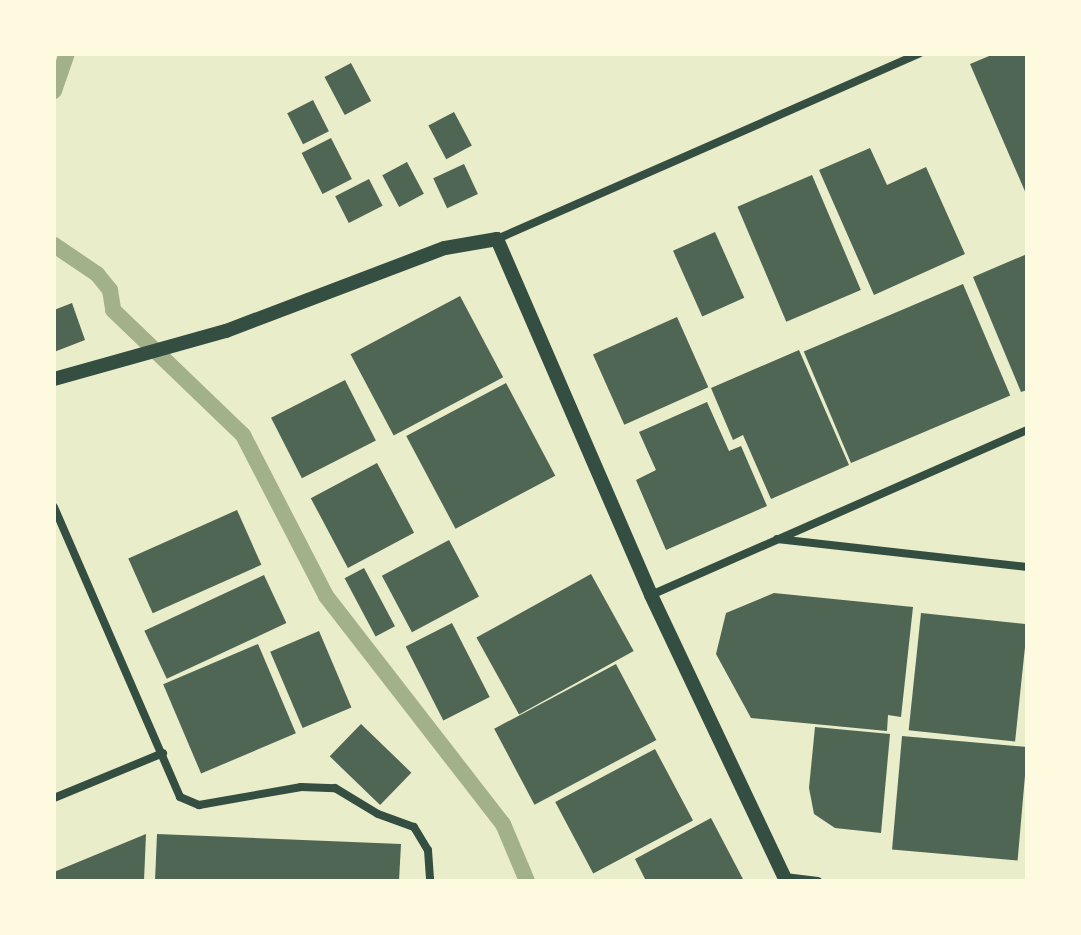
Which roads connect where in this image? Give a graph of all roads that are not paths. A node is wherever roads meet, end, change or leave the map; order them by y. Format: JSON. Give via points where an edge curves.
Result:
{"nodes":[{"id":1,"x":919,"y":54,"type":"edge"},
{"id":2,"x":497,"y":239,"type":"junction"},
{"id":3,"x":54,"y":379,"type":"edge"},
{"id":4,"x":1027,"y":430,"type":"edge"},
{"id":5,"x":54,"y":507,"type":"edge"},
{"id":6,"x":776,"y":538,"type":"junction"},
{"id":7,"x":1027,"y":567,"type":"edge"},
{"id":8,"x":651,"y":595,"type":"junction"},
{"id":9,"x":163,"y":753,"type":"junction"},
{"id":10,"x":54,"y":798,"type":"edge"},
{"id":11,"x":785,"y":879,"type":"edge"},
{"id":12,"x":430,"y":881,"type":"edge"},
{"id":13,"x":818,"y":881,"type":"edge"}],
"edges":[{"from":1,"to":2,"type":"street"},
{"from":2,"to":3,"type":"street","via":[[445,248],[226,331]]},
{"from":2,"to":8,"type":"street"},
{"from":4,"to":6,"type":"street"},
{"from":5,"to":9,"type":"street"},
{"from":6,"to":7,"type":"street"},
{"from":6,"to":8,"type":"street"},
{"from":8,"to":11,"type":"street"},
{"from":9,"to":10,"type":"street"},
{"from":9,"to":12,"type":"street","via":[[180,797],[199,805],[301,787],[335,788],[378,814],[414,827],[428,850]]},
{"from":11,"to":13,"type":"street"}]}
